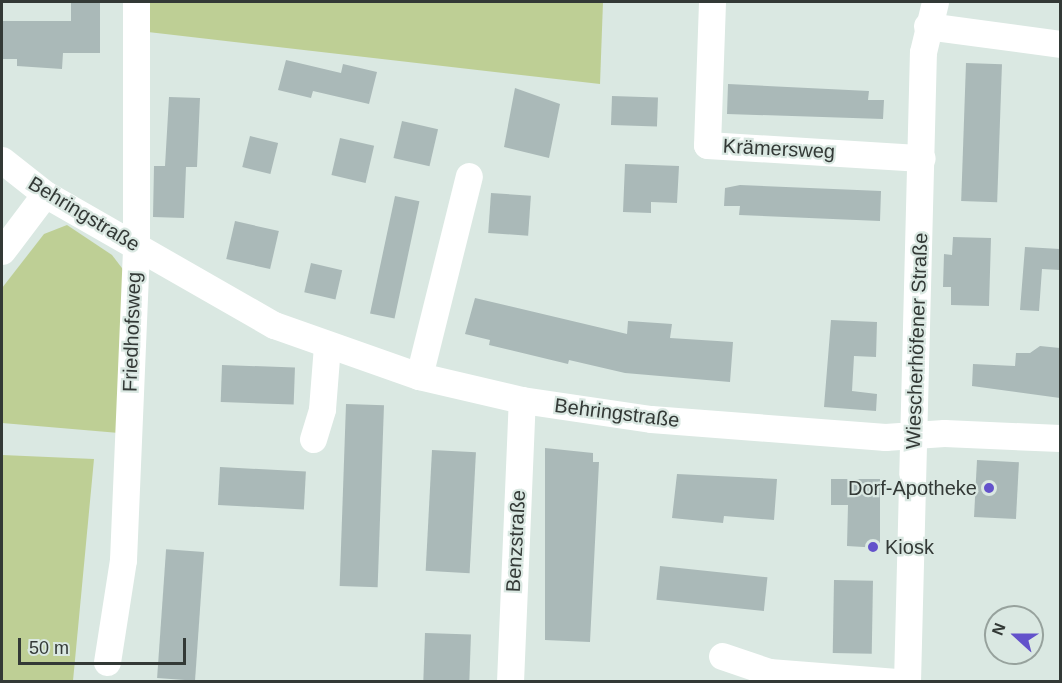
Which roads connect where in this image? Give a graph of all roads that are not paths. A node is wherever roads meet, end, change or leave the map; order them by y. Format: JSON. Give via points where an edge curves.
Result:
{"nodes":[{"id":1,"x":136,"y":2,"type":"edge"},
{"id":2,"x":712,"y":2,"type":"edge"},
{"id":3,"x":931,"y":14,"type":"edge"},
{"id":4,"x":1060,"y":44,"type":"edge"},
{"id":5,"x":922,"y":158,"type":"junction"},
{"id":6,"x":2,"y":160,"type":"edge"},
{"id":7,"x":469,"y":176,"type":"dead end"},
{"id":8,"x":45,"y":194,"type":"junction"},
{"id":9,"x":136,"y":245,"type":"junction"},
{"id":10,"x":2,"y":251,"type":"edge"},
{"id":11,"x":327,"y":346,"type":"junction"},
{"id":12,"x":419,"y":376,"type":"junction"},
{"id":13,"x":522,"y":400,"type":"junction"},
{"id":14,"x":914,"y":435,"type":"junction"},
{"id":15,"x":1060,"y":438,"type":"edge"},
{"id":16,"x":313,"y":439,"type":"dead end"},
{"id":17,"x":722,"y":656,"type":"dead end"},
{"id":18,"x":107,"y":662,"type":"dead end"},
{"id":19,"x":510,"y":681,"type":"edge"},
{"id":20,"x":897,"y":681,"type":"edge"},
{"id":21,"x":907,"y":681,"type":"edge"}],
"edges":[{"from":1,"to":9,"type":"street","name":"Friedhofsweg"},
{"from":2,"to":5,"type":"street","name":"Krämersweg","via":[[707,145]]},
{"from":3,"to":4,"type":"street"},
{"from":3,"to":5,"type":"street","name":"Wiescherhöfener Straße"},
{"from":5,"to":14,"type":"street","name":"Wiescherhöfener Straße"},
{"from":6,"to":8,"type":"street","name":"Behringstraße"},
{"from":7,"to":12,"type":"street"},
{"from":8,"to":9,"type":"street","name":"Behringstraße"},
{"from":8,"to":10,"type":"street"},
{"from":9,"to":11,"type":"street","name":"Behringstraße","via":[[274,325]]},
{"from":9,"to":18,"type":"street","name":"Friedhofsweg","via":[[123,560]]},
{"from":11,"to":12,"type":"street","name":"Behringstraße"},
{"from":11,"to":16,"type":"street","via":[[322,409]]},
{"from":12,"to":13,"type":"street","name":"Behringstraße"},
{"from":13,"to":14,"type":"street","name":"Behringstraße","via":[[651,419],[885,437]]},
{"from":13,"to":19,"type":"street","name":"Benzstraße"},
{"from":14,"to":15,"type":"street","name":"Behringstraße"},
{"from":14,"to":21,"type":"street","name":"Wiescherhöfener Straße"},
{"from":17,"to":20,"type":"street","via":[[769,672]]}]}
